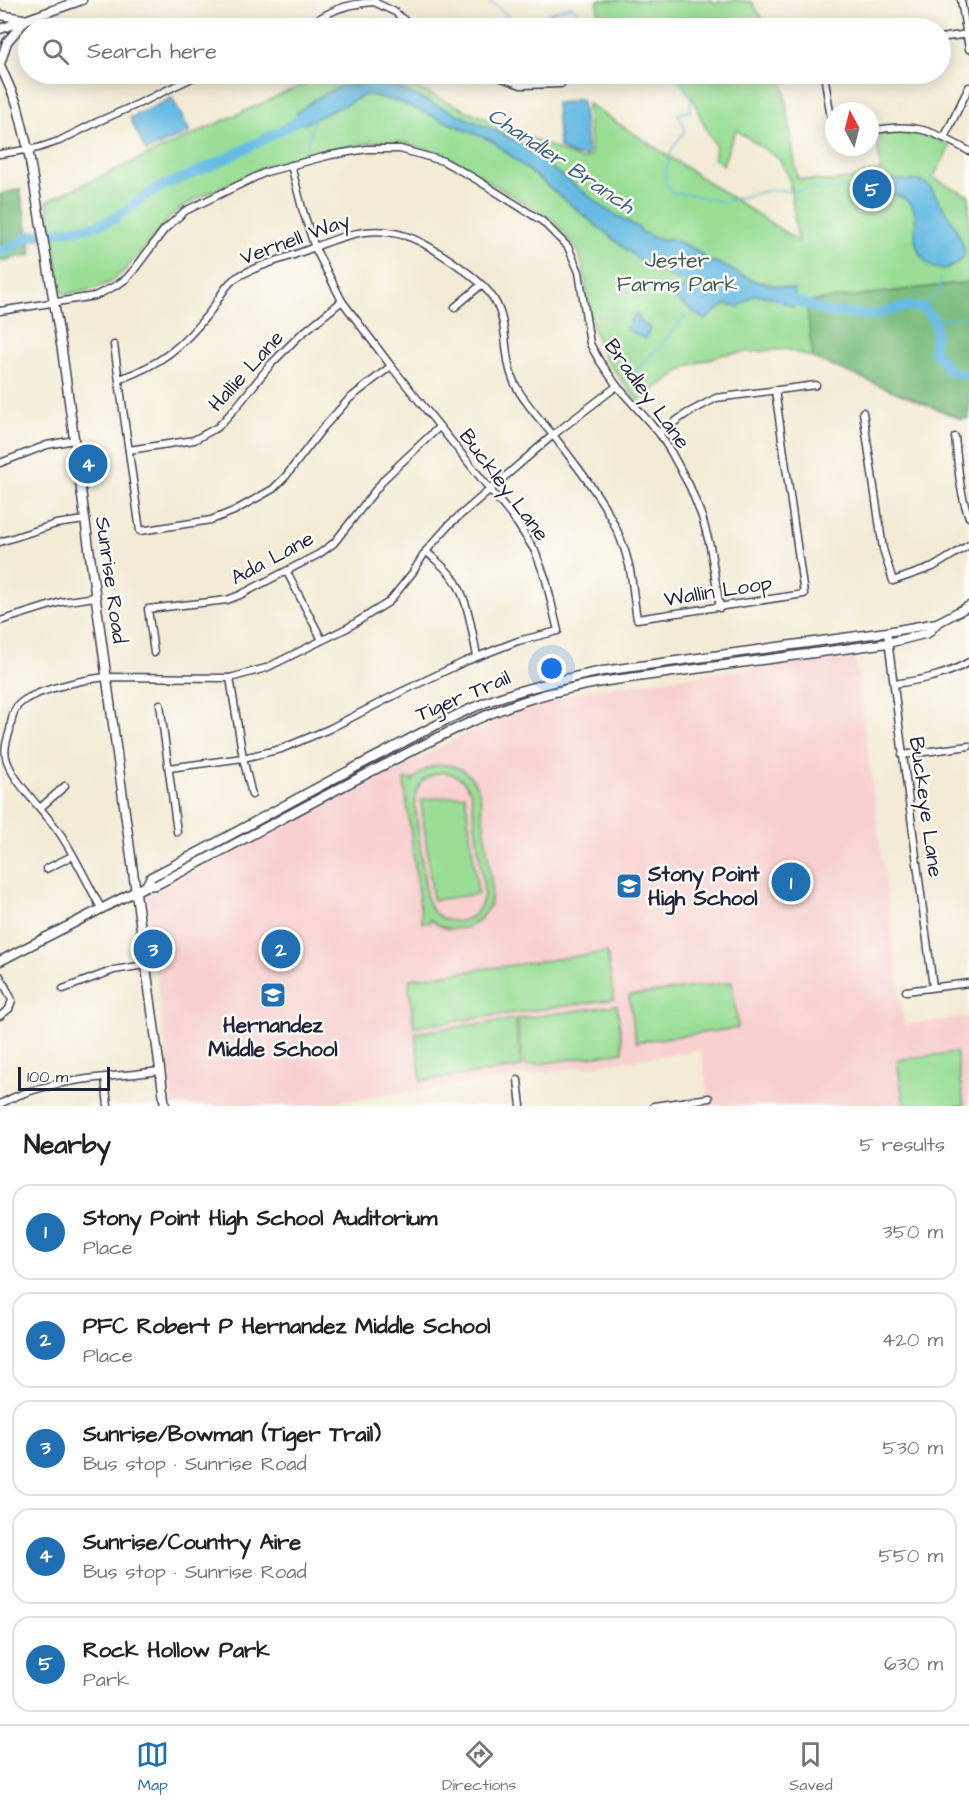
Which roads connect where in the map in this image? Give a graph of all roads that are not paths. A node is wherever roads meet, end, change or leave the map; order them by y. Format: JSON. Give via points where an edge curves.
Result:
{"nodes":[{"id":1,"x":82,"y":0,"type":"edge"},
{"id":2,"x":961,"y":0,"type":"edge"},
{"id":3,"x":375,"y":1,"type":"edge"},
{"id":4,"x":0,"y":15,"type":"edge"},
{"id":5,"x":18,"y":18,"type":"edge"},
{"id":6,"x":32,"y":18,"type":"edge"},
{"id":7,"x":318,"y":18,"type":"edge"},
{"id":8,"x":402,"y":18,"type":"edge"},
{"id":9,"x":18,"y":23,"type":"edge"},
{"id":10,"x":0,"y":29,"type":"edge"},
{"id":11,"x":18,"y":29,"type":"edge"},
{"id":12,"x":968,"y":34,"type":"edge"},
{"id":13,"x":951,"y":36,"type":"edge"},
{"id":14,"x":969,"y":49,"type":"edge"},
{"id":15,"x":0,"y":64,"type":"edge"},
{"id":16,"x":179,"y":84,"type":"edge"},
{"id":17,"x":517,"y":84,"type":"edge"},
{"id":18,"x":561,"y":84,"type":"dead end"},
{"id":19,"x":826,"y":84,"type":"edge"},
{"id":20,"x":969,"y":87,"type":"edge"},
{"id":21,"x":828,"y":102,"type":"edge"},
{"id":22,"x":879,"y":130,"type":"edge"},
{"id":23,"x":944,"y":138,"type":"junction"},
{"id":24,"x":28,"y":149,"type":"junction"},
{"id":25,"x":969,"y":151,"type":"edge"},
{"id":26,"x":0,"y":154,"type":"edge"},
{"id":27,"x":291,"y":165,"type":"junction"},
{"id":28,"x":315,"y":248,"type":"junction"},
{"id":29,"x":481,"y":285,"type":"junction"},
{"id":30,"x":342,"y":301,"type":"junction"},
{"id":31,"x":54,"y":303,"type":"junction"},
{"id":32,"x":455,"y":307,"type":"dead end"},
{"id":33,"x":0,"y":310,"type":"edge"},
{"id":34,"x":114,"y":345,"type":"dead end"},
{"id":35,"x":391,"y":366,"type":"junction"},
{"id":36,"x":120,"y":379,"type":"junction"},
{"id":37,"x":816,"y":385,"type":"dead end"},
{"id":38,"x":617,"y":386,"type":"junction"},
{"id":39,"x":774,"y":390,"type":"junction"},
{"id":40,"x":864,"y":412,"type":"dead end"},
{"id":41,"x":440,"y":427,"type":"junction"},
{"id":42,"x":659,"y":433,"type":"junction"},
{"id":43,"x":553,"y":435,"type":"junction"},
{"id":44,"x":955,"y":436,"type":"dead end"},
{"id":45,"x":74,"y":440,"type":"junction"},
{"id":46,"x":129,"y":450,"type":"junction"},
{"id":47,"x":0,"y":463,"type":"edge"},
{"id":48,"x":490,"y":488,"type":"junction"},
{"id":49,"x":969,"y":517,"type":"edge"},
{"id":50,"x":84,"y":520,"type":"junction"},
{"id":51,"x":0,"y":542,"type":"edge"},
{"id":52,"x":969,"y":545,"type":"edge"},
{"id":53,"x":426,"y":552,"type":"junction"},
{"id":54,"x":287,"y":572,"type":"junction"},
{"id":55,"x":95,"y":597,"type":"junction"},
{"id":56,"x":969,"y":606,"type":"edge"},
{"id":57,"x":720,"y":608,"type":"junction"},
{"id":58,"x":0,"y":621,"type":"edge"},
{"id":59,"x":937,"y":623,"type":"junction"},
{"id":60,"x":887,"y":632,"type":"junction"},
{"id":61,"x":322,"y":640,"type":"junction"},
{"id":62,"x":888,"y":643,"type":"junction"},
{"id":63,"x":154,"y":653,"type":"dead end"},
{"id":64,"x":477,"y":657,"type":"junction"},
{"id":65,"x":969,"y":662,"type":"edge"},
{"id":66,"x":106,"y":677,"type":"junction"},
{"id":67,"x":230,"y":678,"type":"junction"},
{"id":68,"x":894,"y":684,"type":"junction"},
{"id":69,"x":160,"y":704,"type":"dead end"},
{"id":70,"x":969,"y":746,"type":"edge"},
{"id":71,"x":902,"y":755,"type":"junction"},
{"id":72,"x":243,"y":758,"type":"junction"},
{"id":73,"x":169,"y":768,"type":"junction"},
{"id":74,"x":65,"y":786,"type":"dead end"},
{"id":75,"x":252,"y":795,"type":"dead end"},
{"id":76,"x":40,"y":808,"type":"junction"},
{"id":77,"x":177,"y":832,"type":"dead end"},
{"id":78,"x":72,"y":856,"type":"junction"},
{"id":79,"x":46,"y":869,"type":"dead end"},
{"id":80,"x":146,"y":886,"type":"junction"},
{"id":81,"x":135,"y":891,"type":"junction"},
{"id":82,"x":101,"y":908,"type":"junction"},
{"id":83,"x":0,"y":961,"type":"edge"},
{"id":84,"x":145,"y":965,"type":"junction"},
{"id":85,"x":0,"y":976,"type":"edge"},
{"id":86,"x":969,"y":983,"type":"edge"},
{"id":87,"x":933,"y":987,"type":"junction"},
{"id":88,"x":63,"y":990,"type":"dead end"},
{"id":89,"x":906,"y":991,"type":"dead end"},
{"id":90,"x":0,"y":1016,"type":"edge"},
{"id":91,"x":160,"y":1071,"type":"junction"},
{"id":92,"x":105,"y":1078,"type":"junction"},
{"id":93,"x":518,"y":1080,"type":"dead end"},
{"id":94,"x":709,"y":1098,"type":"dead end"},
{"id":95,"x":0,"y":1104,"type":"edge"},
{"id":96,"x":108,"y":1106,"type":"edge"},
{"id":97,"x":165,"y":1106,"type":"edge"},
{"id":98,"x":521,"y":1106,"type":"edge"},
{"id":99,"x":654,"y":1106,"type":"edge"}],
"edges":[{"from":1,"to":6,"type":"street"},
{"from":2,"to":12,"type":"street"},
{"from":3,"to":7,"type":"street","via":[[335,9]]},
{"from":3,"to":8,"type":"street"},
{"from":4,"to":5,"type":"street"},
{"from":9,"to":10,"type":"street"},
{"from":11,"to":15,"type":"street","via":[[7,42]]},
{"from":12,"to":13,"type":"street"},
{"from":12,"to":14,"type":"street"},
{"from":15,"to":24,"type":"street","name":"Sunrise Road","via":[[17,104]]},
{"from":16,"to":24,"type":"street","via":[[59,141]]},
{"from":17,"to":18,"type":"street"},
{"from":19,"to":21,"type":"street"},
{"from":20,"to":23,"type":"street"},
{"from":22,"to":23,"type":"street","via":[[904,126]]},
{"from":23,"to":25,"type":"street"},
{"from":24,"to":26,"type":"street"},
{"from":24,"to":31,"type":"street","name":"Sunrise Road"},
{"from":27,"to":28,"type":"street","name":"Buckley Lane"},
{"from":27,"to":31,"type":"street","name":"Bradley Lane","via":[[255,177],[185,212],[172,221],[134,270],[117,285],[95,296]]},
{"from":27,"to":38,"type":"street","name":"Bradley Lane","via":[[367,149],[411,151],[443,161],[542,221],[568,247],[577,264],[590,344]]},
{"from":28,"to":29,"type":"street","name":"Vernell Way","via":[[365,232],[396,234],[416,240]]},
{"from":28,"to":30,"type":"street","name":"Buckley Lane"},
{"from":28,"to":36,"type":"street","name":"Vernell Way","via":[[237,278],[179,348]]},
{"from":29,"to":32,"type":"street"},
{"from":29,"to":43,"type":"street","name":"Vernell Way","via":[[500,311],[514,383]]},
{"from":30,"to":35,"type":"street","name":"Buckley Lane"},
{"from":30,"to":46,"type":"street","name":"Hallie Lane","via":[[271,364],[218,427],[194,440]]},
{"from":31,"to":33,"type":"street","name":"Bradley Lane"},
{"from":31,"to":45,"type":"street","name":"Sunrise Road"},
{"from":34,"to":36,"type":"street"},
{"from":35,"to":41,"type":"street","name":"Buckley Lane"},
{"from":35,"to":46,"type":"street","via":[[349,399],[273,489],[211,520],[141,531]]},
{"from":36,"to":46,"type":"street"},
{"from":37,"to":39,"type":"street"},
{"from":38,"to":42,"type":"street","name":"Bradley Lane"},
{"from":38,"to":43,"type":"street"},
{"from":39,"to":42,"type":"street","via":[[716,398]]},
{"from":39,"to":57,"type":"street","name":"Wallin Loop","via":[[804,594]]},
{"from":40,"to":52,"type":"street","via":[[883,549],[893,581],[933,567]]},
{"from":41,"to":48,"type":"street","name":"Buckley Lane"},
{"from":41,"to":54,"type":"street","name":"Ada Lane","via":[[385,478],[334,543]]},
{"from":42,"to":57,"type":"street","name":"Bradley Lane","via":[[702,517]]},
{"from":43,"to":48,"type":"street"},
{"from":43,"to":57,"type":"street","name":"Wallin Loop","via":[[598,493],[620,536],[637,619]]},
{"from":44,"to":49,"type":"street","via":[[961,490]]},
{"from":45,"to":47,"type":"street","via":[[47,445]]},
{"from":45,"to":50,"type":"street","name":"Sunrise Road"},
{"from":48,"to":53,"type":"street"},
{"from":48,"to":64,"type":"street","name":"Buckley Lane","via":[[535,551],[558,632],[518,641]]},
{"from":50,"to":51,"type":"street","via":[[56,524]]},
{"from":50,"to":55,"type":"street","name":"Sunrise Road"},
{"from":53,"to":61,"type":"street","via":[[389,602]]},
{"from":53,"to":64,"type":"street","via":[[456,582]]},
{"from":54,"to":61,"type":"street"},
{"from":54,"to":63,"type":"street","name":"Ada Lane","via":[[227,600],[148,609]]},
{"from":55,"to":58,"type":"street","via":[[61,602]]},
{"from":55,"to":66,"type":"street","name":"Sunrise Road"},
{"from":56,"to":59,"type":"street","name":"Tiger Trail"},
{"from":59,"to":60,"type":"street","name":"Tiger Trail"},
{"from":59,"to":62,"type":"street","name":"Tiger Trail","via":[[928,633]]},
{"from":60,"to":62,"type":"street","name":"Buckeye Lane"},
{"from":60,"to":80,"type":"street","name":"Tiger Trail","via":[[603,670],[497,698],[315,788],[151,877]]},
{"from":61,"to":67,"type":"street","via":[[266,668]]},
{"from":62,"to":68,"type":"street","name":"Buckeye Lane"},
{"from":62,"to":80,"type":"street","name":"Tiger Trail","via":[[607,681],[528,699],[464,724],[165,881]]},
{"from":64,"to":72,"type":"street","name":"Buckley Lane","via":[[305,741]]},
{"from":65,"to":68,"type":"street","via":[[933,678]]},
{"from":66,"to":67,"type":"street"},
{"from":66,"to":76,"type":"street","via":[[58,687],[23,701],[15,709],[6,759]]},
{"from":66,"to":81,"type":"street","name":"Sunrise Road"},
{"from":67,"to":72,"type":"street"},
{"from":68,"to":71,"type":"street","name":"Buckeye Lane"},
{"from":69,"to":73,"type":"street"},
{"from":70,"to":71,"type":"street"},
{"from":71,"to":87,"type":"street","name":"Buckeye Lane"},
{"from":72,"to":73,"type":"street","name":"Buckley Lane"},
{"from":72,"to":75,"type":"street"},
{"from":73,"to":77,"type":"street"},
{"from":74,"to":76,"type":"street"},
{"from":76,"to":78,"type":"street"},
{"from":78,"to":79,"type":"street"},
{"from":78,"to":82,"type":"street"},
{"from":80,"to":81,"type":"street","name":"Tiger Trail"},
{"from":81,"to":82,"type":"street","name":"Tiger Trail"},
{"from":81,"to":84,"type":"street","name":"Sunrise Road"},
{"from":82,"to":83,"type":"street","name":"Tiger Trail"},
{"from":84,"to":88,"type":"street","via":[[114,970]]},
{"from":84,"to":91,"type":"street","name":"Sunrise Road"},
{"from":85,"to":90,"type":"street","via":[[12,1000]]},
{"from":86,"to":87,"type":"street"},
{"from":87,"to":89,"type":"street"},
{"from":91,"to":92,"type":"street"},
{"from":91,"to":97,"type":"street","name":"Sunrise Road"},
{"from":92,"to":95,"type":"street","via":[[47,1087]]},
{"from":92,"to":96,"type":"street"},
{"from":93,"to":98,"type":"street"},
{"from":94,"to":99,"type":"street"}]}
